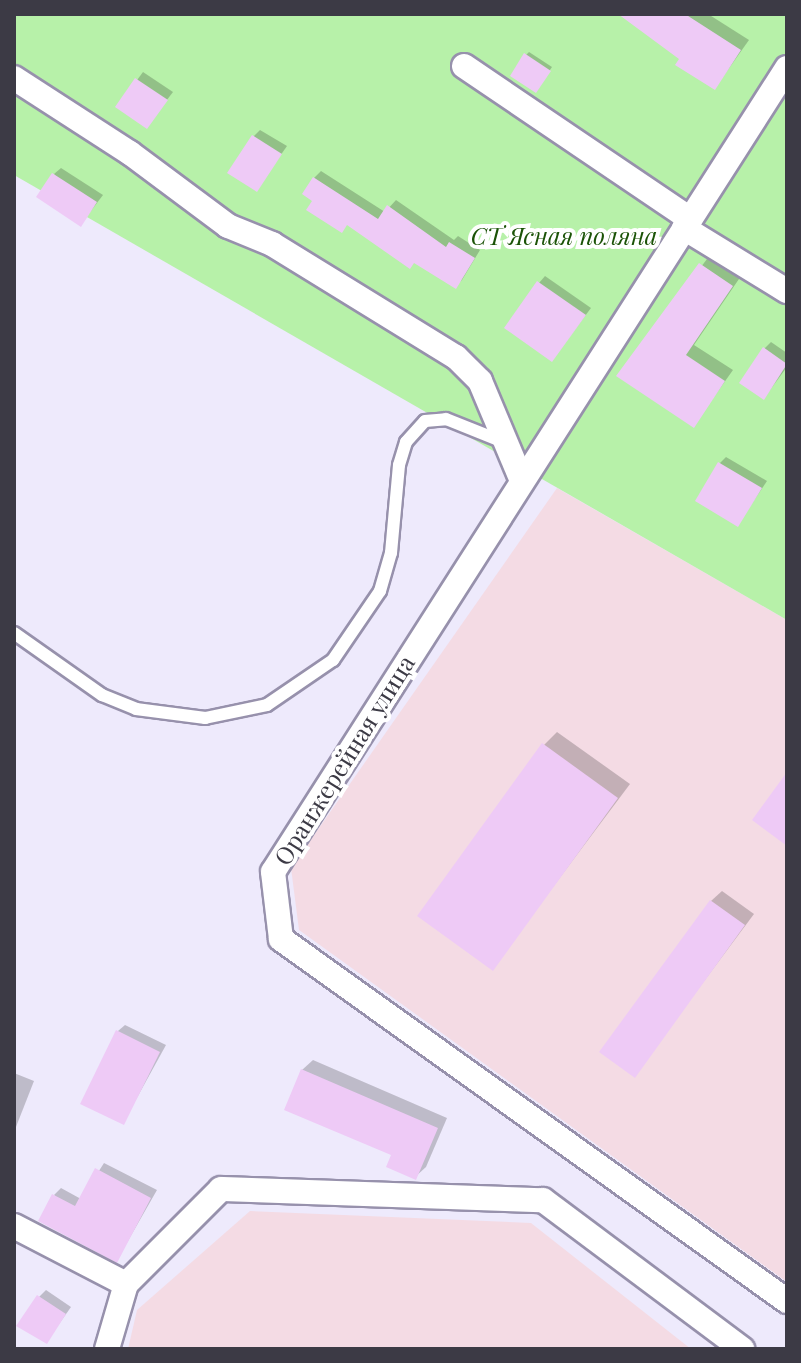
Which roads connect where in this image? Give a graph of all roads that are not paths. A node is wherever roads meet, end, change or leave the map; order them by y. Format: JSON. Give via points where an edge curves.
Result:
{"nodes":[{"id":1,"x":464,"y":66,"type":"dead end"},
{"id":2,"x":787,"y":68,"type":"edge"},
{"id":3,"x":14,"y":78,"type":"edge"},
{"id":4,"x":687,"y":223,"type":"junction"},
{"id":5,"x":787,"y":291,"type":"edge"},
{"id":6,"x":501,"y":441,"type":"junction"},
{"id":7,"x":522,"y":481,"type":"junction"},
{"id":8,"x":14,"y":633,"type":"edge"},
{"id":9,"x":14,"y":1226,"type":"edge"},
{"id":10,"x":126,"y":1284,"type":"junction"},
{"id":11,"x":787,"y":1301,"type":"edge"},
{"id":12,"x":107,"y":1349,"type":"edge"},
{"id":13,"x":742,"y":1349,"type":"edge"}],
"edges":[{"from":1,"to":4,"type":"street"},
{"from":2,"to":4,"type":"street","name":"Оранжерейная улица"},
{"from":3,"to":6,"type":"street","via":[[130,153],[228,226],[272,244],[456,357],[480,381]]},
{"from":4,"to":5,"type":"street"},
{"from":4,"to":7,"type":"street","name":"Оранжерейная улица"},
{"from":6,"to":7,"type":"street"},
{"from":6,"to":8,"type":"lane","via":[[446,419],[425,421],[415,432],[399,465],[391,553],[380,591],[333,660],[267,705],[205,718],[136,709],[102,695]]},
{"from":7,"to":11,"type":"street","name":"Оранжерейная улица","via":[[273,872],[281,939]]},
{"from":9,"to":10,"type":"street"},
{"from":10,"to":12,"type":"street"},
{"from":10,"to":13,"type":"street","via":[[221,1189],[543,1200]]}]}
